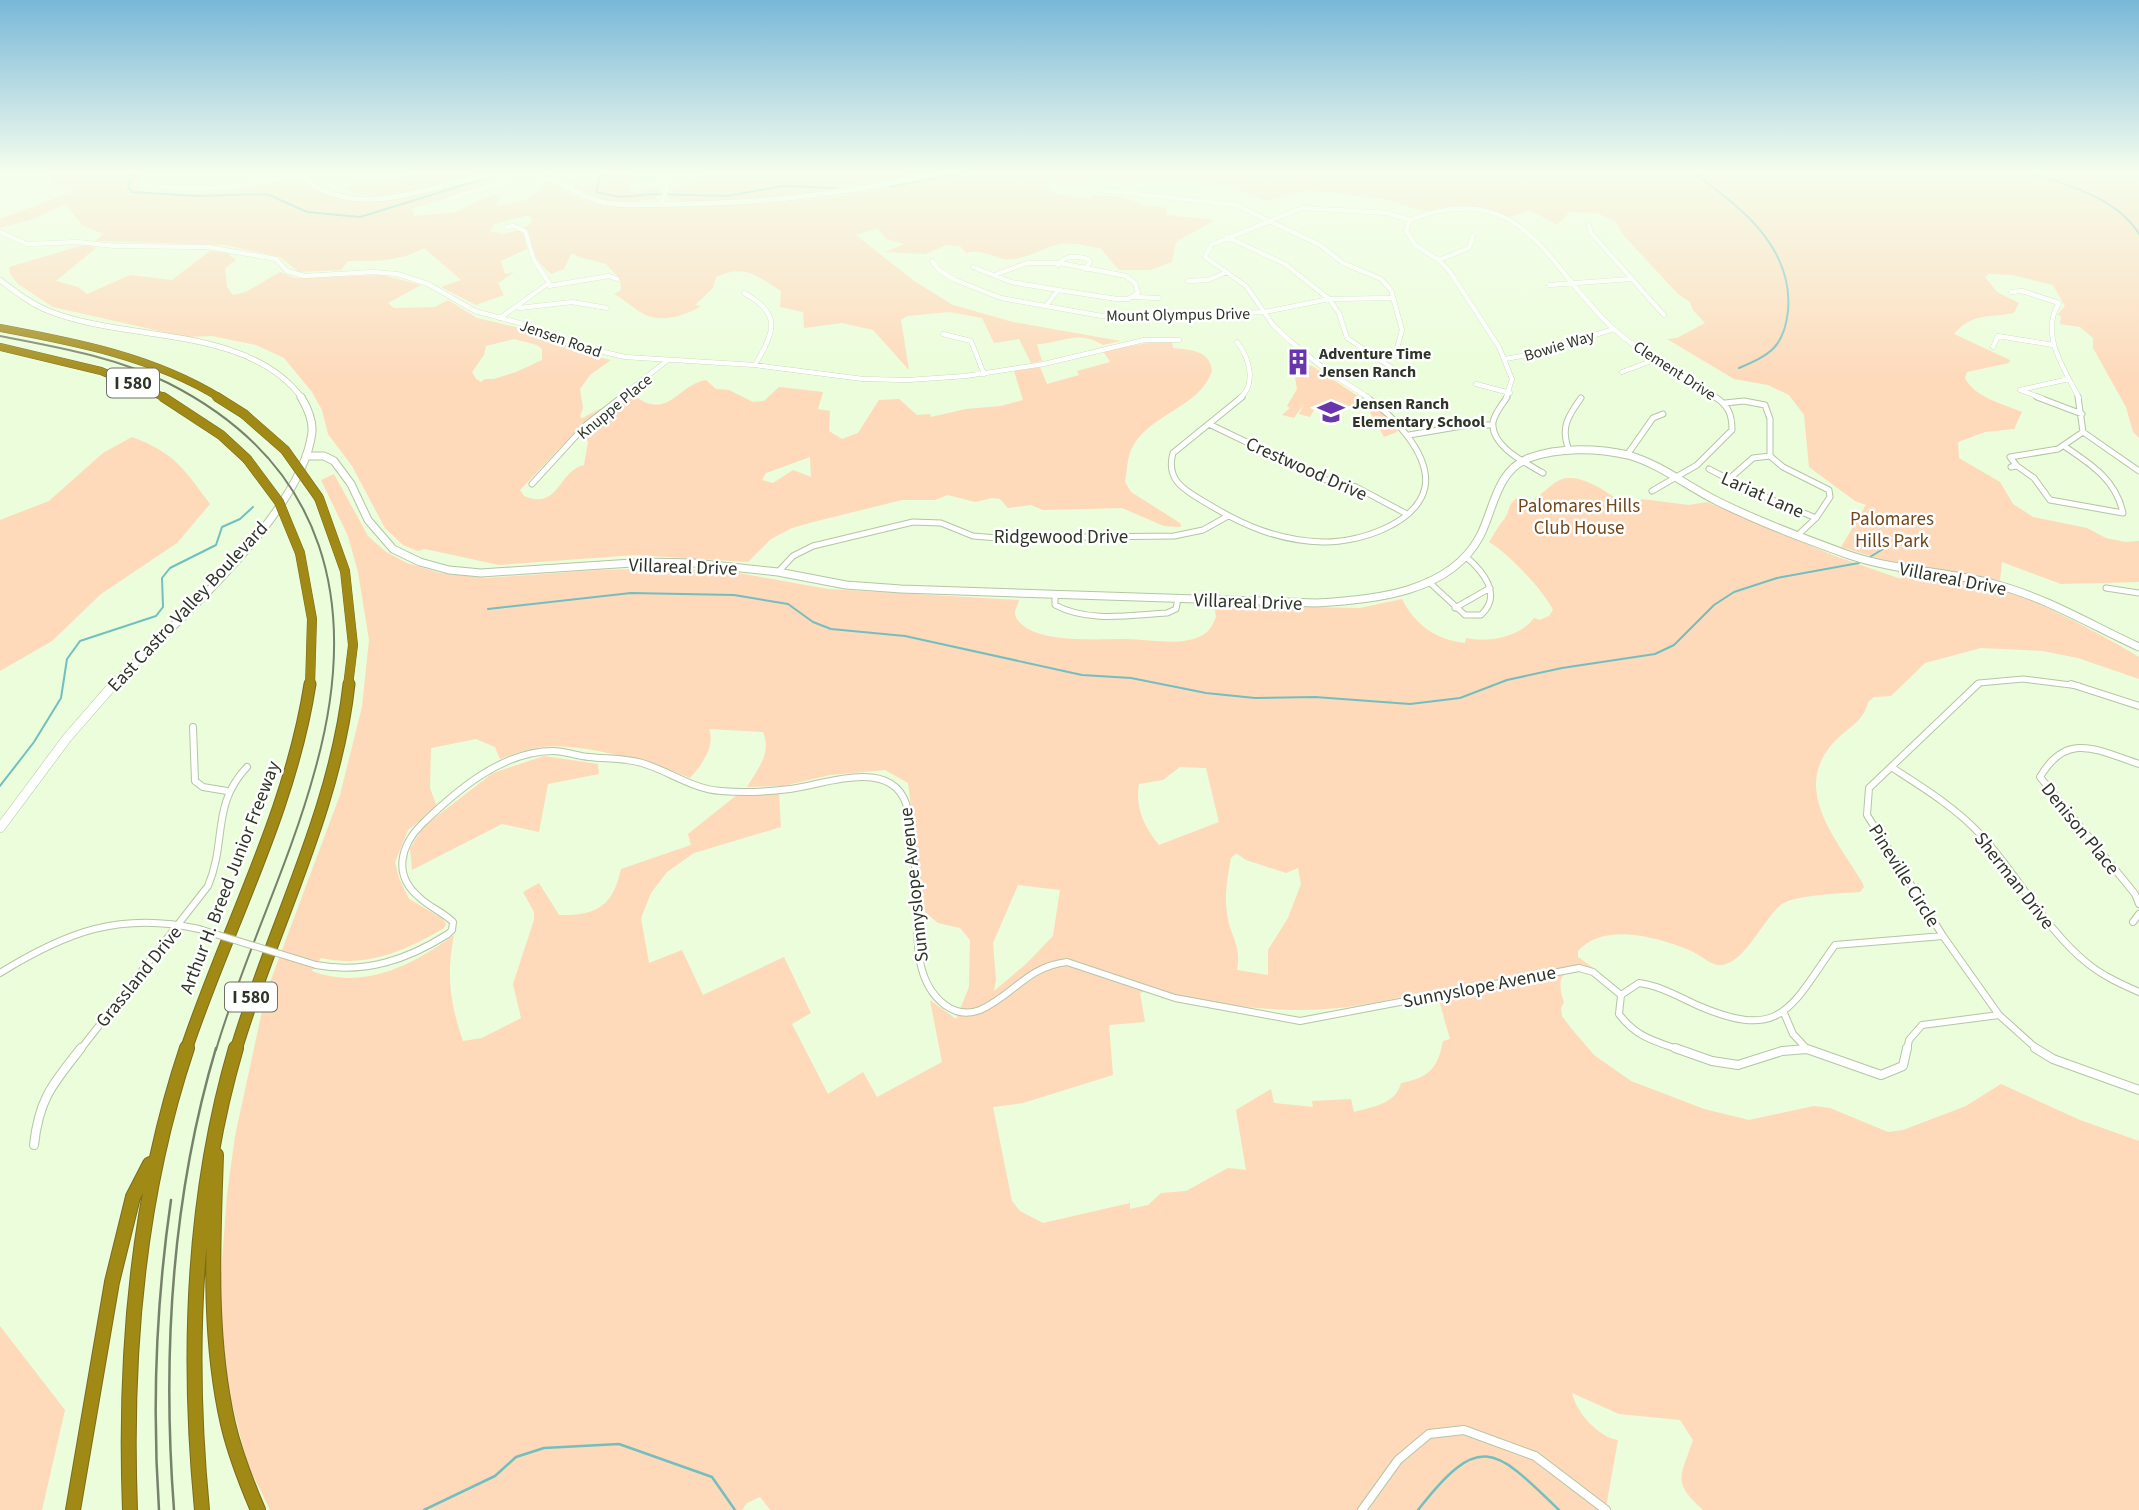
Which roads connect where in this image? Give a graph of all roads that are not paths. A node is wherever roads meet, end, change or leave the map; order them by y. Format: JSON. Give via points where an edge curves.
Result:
{"nodes":[{"id":1,"x":21,"y":241,"type":"edge"},
{"id":2,"x":528,"y":241,"type":"edge"},
{"id":3,"x":1219,"y":241,"type":"edge"},
{"id":4,"x":1237,"y":241,"type":"edge"},
{"id":5,"x":1313,"y":241,"type":"edge"},
{"id":6,"x":1412,"y":241,"type":"edge"},
{"id":7,"x":1472,"y":241,"type":"edge"},
{"id":8,"x":1541,"y":241,"type":"edge"},
{"id":9,"x":1598,"y":241,"type":"edge"},
{"id":10,"x":1438,"y":260,"type":"junction"},
{"id":11,"x":932,"y":261,"type":"dead end"},
{"id":12,"x":1058,"y":265,"type":"junction"},
{"id":13,"x":973,"y":267,"type":"dead end"},
{"id":14,"x":1086,"y":269,"type":"junction"},
{"id":15,"x":1227,"y":272,"type":"junction"},
{"id":16,"x":997,"y":274,"type":"junction"},
{"id":17,"x":617,"y":279,"type":"dead end"},
{"id":18,"x":1631,"y":279,"type":"junction"},
{"id":19,"x":0,"y":280,"type":"edge"},
{"id":20,"x":1188,"y":281,"type":"dead end"},
{"id":21,"x":1574,"y":283,"type":"junction"},
{"id":22,"x":1549,"y":285,"type":"dead end"},
{"id":23,"x":549,"y":286,"type":"junction"},
{"id":24,"x":1058,"y":290,"type":"junction"},
{"id":25,"x":2011,"y":292,"type":"dead end"},
{"id":26,"x":744,"y":293,"type":"dead end"},
{"id":27,"x":1134,"y":297,"type":"junction"},
{"id":28,"x":1159,"y":298,"type":"dead end"},
{"id":29,"x":1393,"y":298,"type":"junction"},
{"id":30,"x":1329,"y":299,"type":"junction"},
{"id":31,"x":1046,"y":306,"type":"junction"},
{"id":32,"x":607,"y":308,"type":"dead end"},
{"id":33,"x":511,"y":310,"type":"junction"},
{"id":34,"x":1265,"y":312,"type":"junction"},
{"id":35,"x":1664,"y":315,"type":"dead end"},
{"id":36,"x":500,"y":318,"type":"junction"},
{"id":37,"x":0,"y":328,"type":"edge"},
{"id":38,"x":1614,"y":329,"type":"junction"},
{"id":39,"x":943,"y":334,"type":"dead end"},
{"id":40,"x":1179,"y":340,"type":"dead end"},
{"id":41,"x":1237,"y":342,"type":"dead end"},
{"id":42,"x":2053,"y":345,"type":"junction"},
{"id":43,"x":0,"y":347,"type":"edge"},
{"id":44,"x":1993,"y":347,"type":"dead end"},
{"id":45,"x":1505,"y":359,"type":"junction"},
{"id":46,"x":668,"y":360,"type":"junction"},
{"id":47,"x":1654,"y":360,"type":"junction"},
{"id":48,"x":1382,"y":361,"type":"junction"},
{"id":49,"x":755,"y":365,"type":"junction"},
{"id":50,"x":1404,"y":372,"type":"dead end"},
{"id":51,"x":1622,"y":372,"type":"dead end"},
{"id":52,"x":984,"y":374,"type":"junction"},
{"id":53,"x":2069,"y":379,"type":"junction"},
{"id":54,"x":1476,"y":384,"type":"dead end"},
{"id":55,"x":1510,"y":393,"type":"junction"},
{"id":56,"x":1581,"y":398,"type":"dead end"},
{"id":57,"x":1725,"y":403,"type":"junction"},
{"id":58,"x":1663,"y":414,"type":"dead end"},
{"id":59,"x":2081,"y":414,"type":"junction"},
{"id":60,"x":1209,"y":424,"type":"junction"},
{"id":61,"x":1492,"y":425,"type":"junction"},
{"id":62,"x":2083,"y":432,"type":"junction"},
{"id":63,"x":1409,"y":435,"type":"junction"},
{"id":64,"x":2064,"y":446,"type":"junction"},
{"id":65,"x":1569,"y":450,"type":"junction"},
{"id":66,"x":1627,"y":455,"type":"junction"},
{"id":67,"x":306,"y":456,"type":"junction"},
{"id":68,"x":1770,"y":456,"type":"junction"},
{"id":69,"x":1524,"y":461,"type":"junction"},
{"id":70,"x":1709,"y":469,"type":"dead end"},
{"id":71,"x":2139,"y":471,"type":"edge"},
{"id":72,"x":1543,"y":473,"type":"dead end"},
{"id":73,"x":1678,"y":478,"type":"junction"},
{"id":74,"x":1728,"y":480,"type":"junction"},
{"id":75,"x":532,"y":484,"type":"dead end"},
{"id":76,"x":1652,"y":491,"type":"dead end"},
{"id":77,"x":1405,"y":513,"type":"junction"},
{"id":78,"x":1228,"y":516,"type":"junction"},
{"id":79,"x":1816,"y":518,"type":"junction"},
{"id":80,"x":1799,"y":534,"type":"junction"},
{"id":81,"x":1465,"y":556,"type":"junction"},
{"id":82,"x":778,"y":572,"type":"junction"},
{"id":83,"x":1428,"y":581,"type":"junction"},
{"id":84,"x":1490,"y":588,"type":"junction"},
{"id":85,"x":2106,"y":588,"type":"dead end"},
{"id":86,"x":2139,"y":593,"type":"edge"},
{"id":87,"x":1055,"y":594,"type":"junction"},
{"id":88,"x":1178,"y":598,"type":"junction"},
{"id":89,"x":1455,"y":608,"type":"junction"},
{"id":90,"x":2139,"y":647,"type":"edge"},
{"id":91,"x":2139,"y":706,"type":"edge"},
{"id":92,"x":193,"y":727,"type":"dead end"},
{"id":93,"x":2139,"y":764,"type":"edge"},
{"id":94,"x":247,"y":766,"type":"dead end"},
{"id":95,"x":1891,"y":767,"type":"junction"},
{"id":96,"x":227,"y":791,"type":"junction"},
{"id":97,"x":0,"y":828,"type":"edge"},
{"id":98,"x":2139,"y":904,"type":"edge"},
{"id":99,"x":2139,"y":914,"type":"edge"},
{"id":100,"x":2133,"y":922,"type":"dead end"},
{"id":101,"x":180,"y":923,"type":"junction"},
{"id":102,"x":1943,"y":936,"type":"junction"},
{"id":103,"x":0,"y":973,"type":"edge"},
{"id":104,"x":2139,"y":992,"type":"edge"},
{"id":105,"x":1621,"y":995,"type":"junction"},
{"id":106,"x":1784,"y":1013,"type":"junction"},
{"id":107,"x":1999,"y":1015,"type":"junction"},
{"id":108,"x":1807,"y":1049,"type":"junction"},
{"id":109,"x":2139,"y":1090,"type":"edge"},
{"id":110,"x":217,"y":1122,"type":"junction"},
{"id":111,"x":34,"y":1145,"type":"dead end"},
{"id":112,"x":156,"y":1152,"type":"junction"},
{"id":113,"x":73,"y":1510,"type":"edge"},
{"id":114,"x":130,"y":1510,"type":"edge"},
{"id":115,"x":202,"y":1510,"type":"edge"},
{"id":116,"x":258,"y":1510,"type":"edge"},
{"id":117,"x":1362,"y":1510,"type":"edge"},
{"id":118,"x":1606,"y":1510,"type":"edge"}],
"edges":[{"from":1,"to":36,"type":"street","name":"Jensen Road","via":[[208,247],[276,259],[287,271],[304,276],[397,274]]},
{"from":2,"to":23,"type":"street"},
{"from":3,"to":15,"type":"street","via":[[1205,257]]},
{"from":4,"to":30,"type":"street","via":[[1286,264]]},
{"from":5,"to":29,"type":"street","via":[[1381,279]]},
{"from":6,"to":10,"type":"street"},
{"from":7,"to":10,"type":"street","via":[[1469,248]]},
{"from":8,"to":21,"type":"street","name":"Clement Drive"},
{"from":9,"to":18,"type":"street"},
{"from":10,"to":45,"type":"street","via":[[1453,274]]},
{"from":11,"to":31,"type":"street","name":"Mount Olympus Drive","via":[[939,270],[981,291]]},
{"from":12,"to":14,"type":"street"},
{"from":12,"to":14,"type":"street","via":[[1069,256],[1088,259]]},
{"from":12,"to":16,"type":"street","via":[[1030,261]]},
{"from":13,"to":16,"type":"street"},
{"from":14,"to":27,"type":"street","via":[[1132,279],[1138,293]]},
{"from":15,"to":20,"type":"street","via":[[1208,280]]},
{"from":15,"to":34,"type":"street","via":[[1256,296]]},
{"from":16,"to":24,"type":"street","via":[[1011,282]]},
{"from":17,"to":23,"type":"street","via":[[609,276]]},
{"from":18,"to":21,"type":"street"},
{"from":18,"to":35,"type":"street"},
{"from":19,"to":67,"type":"main road","name":"East Castro Valley Boulevard","via":[[28,302],[51,312],[208,346],[262,365],[296,390],[309,410],[312,432]]},
{"from":21,"to":22,"type":"street"},
{"from":21,"to":38,"type":"street","name":"Clement Drive"},
{"from":23,"to":33,"type":"street"},
{"from":24,"to":27,"type":"street","via":[[1117,299]]},
{"from":24,"to":31,"type":"street"},
{"from":25,"to":42,"type":"street","via":[[2059,303],[2052,314]]},
{"from":26,"to":49,"type":"street","via":[[764,303],[772,324],[773,333]]},
{"from":27,"to":28,"type":"street"},
{"from":29,"to":30,"type":"street","name":"Mount Olympus Drive"},
{"from":29,"to":48,"type":"street","via":[[1402,330],[1395,352]]},
{"from":30,"to":34,"type":"street","name":"Mount Olympus Drive"},
{"from":30,"to":48,"type":"street","via":[[1347,338]]},
{"from":31,"to":34,"type":"street","name":"Mount Olympus Drive","via":[[1131,318]]},
{"from":32,"to":33,"type":"street","via":[[590,303],[541,303]]},
{"from":33,"to":36,"type":"street"},
{"from":34,"to":63,"type":"street","via":[[1276,329],[1327,372],[1383,407]]},
{"from":36,"to":46,"type":"street","name":"Jensen Road","via":[[613,355]]},
{"from":37,"to":110,"type":"highway","number":"I 580","bridge":true,"via":[[143,361],[200,386],[244,414],[285,450],[319,498],[338,544],[349,590],[353,643],[348,702],[327,793],[249,1004]]},
{"from":38,"to":45,"type":"street","name":"Bowie Way","via":[[1546,352]]},
{"from":38,"to":47,"type":"street","name":"Clement Drive"},
{"from":39,"to":52,"type":"street","via":[[971,341]]},
{"from":40,"to":52,"type":"street","name":"Jensen Road","via":[[1129,342],[1066,360]]},
{"from":41,"to":60,"type":"street","via":[[1251,375],[1250,385]]},
{"from":42,"to":44,"type":"street","via":[[2008,335],[1998,336]]},
{"from":42,"to":53,"type":"street"},
{"from":43,"to":112,"type":"highway","name":"Arthur H. Breed Junior Freeway","number":"I 580","bridge":true,"via":[[79,364],[143,387],[211,426],[247,459],[279,502],[300,553],[310,597],[310,682],[300,737],[278,811],[194,1023]]},
{"from":45,"to":55,"type":"street","via":[[1513,380]]},
{"from":46,"to":49,"type":"street","name":"Jensen Road"},
{"from":46,"to":75,"type":"street","name":"Knuppe Place","via":[[586,425]]},
{"from":47,"to":51,"type":"street"},
{"from":47,"to":57,"type":"street","name":"Clement Drive"},
{"from":48,"to":50,"type":"street"},
{"from":49,"to":52,"type":"street","name":"Jensen Road","via":[[893,380]]},
{"from":53,"to":59,"type":"street"},
{"from":53,"to":59,"type":"street","via":[[2020,390]]},
{"from":54,"to":55,"type":"street"},
{"from":55,"to":61,"type":"street"},
{"from":56,"to":65,"type":"street","via":[[1562,426]]},
{"from":57,"to":68,"type":"street","via":[[1751,399],[1765,405],[1771,430]]},
{"from":57,"to":73,"type":"street","name":"Clement Drive","via":[[1732,430]]},
{"from":58,"to":66,"type":"street","via":[[1653,418]]},
{"from":59,"to":62,"type":"street"},
{"from":60,"to":77,"type":"street","name":"Crestwood Drive"},
{"from":60,"to":78,"type":"street","via":[[1173,453],[1169,467],[1177,483]]},
{"from":61,"to":63,"type":"street"},
{"from":61,"to":69,"type":"street","via":[[1500,442]]},
{"from":62,"to":64,"type":"street"},
{"from":62,"to":71,"type":"street"},
{"from":63,"to":77,"type":"street","via":[[1426,490]]},
{"from":64,"to":64,"type":"street","via":[[2111,482],[2122,500],[2123,513],[2050,500],[2034,478],[2014,467],[2010,457]]},
{"from":65,"to":66,"type":"main road","name":"Villareal Drive"},
{"from":65,"to":69,"type":"main road","name":"Villareal Drive"},
{"from":66,"to":73,"type":"main road","name":"Villareal Drive"},
{"from":67,"to":82,"type":"main road","name":"Villareal Drive","via":[[334,461],[368,520],[393,549],[449,570],[481,573],[659,562]]},
{"from":67,"to":97,"type":"main road","name":"East Castro Valley Boulevard","via":[[287,493],[245,548],[79,722]]},
{"from":68,"to":74,"type":"street","via":[[1752,458]]},
{"from":68,"to":79,"type":"street","via":[[1785,469],[1829,490],[1830,497]]},
{"from":69,"to":72,"type":"street"},
{"from":69,"to":81,"type":"main road","name":"Villareal Drive","via":[[1502,480],[1478,540]]},
{"from":70,"to":74,"type":"street","name":"Lariat Lane"},
{"from":73,"to":76,"type":"street"},
{"from":73,"to":80,"type":"main road","name":"Villareal Drive","via":[[1721,503]]},
{"from":74,"to":79,"type":"street","name":"Lariat Lane"},
{"from":77,"to":78,"type":"street","via":[[1376,534],[1338,541],[1262,532]]},
{"from":78,"to":82,"type":"street","name":"Ridgewood Drive","via":[[1203,530],[1174,536],[998,538],[973,536],[941,523],[913,522],[813,546],[793,556]]},
{"from":79,"to":80,"type":"street"},
{"from":80,"to":90,"type":"main road","name":"Villareal Drive","via":[[1870,561],[2013,589],[2065,609]]},
{"from":81,"to":83,"type":"main road","name":"Villareal Drive"},
{"from":81,"to":84,"type":"street"},
{"from":82,"to":87,"type":"main road","name":"Villareal Drive","via":[[846,585]]},
{"from":83,"to":88,"type":"main road","name":"Villareal Drive","via":[[1394,594],[1344,602]]},
{"from":83,"to":89,"type":"street"},
{"from":84,"to":89,"type":"street"},
{"from":84,"to":89,"type":"street","via":[[1492,605],[1481,615],[1465,615]]},
{"from":85,"to":86,"type":"street"},
{"from":87,"to":88,"type":"main road","name":"Villareal Drive"},
{"from":87,"to":88,"type":"street","via":[[1055,606],[1063,611],[1096,615],[1167,613],[1176,609]]},
{"from":91,"to":95,"type":"street","name":"Pineville Circle","via":[[2086,685],[2043,678],[1979,682]]},
{"from":92,"to":96,"type":"street","via":[[195,782]]},
{"from":93,"to":98,"type":"street","name":"Denison Place","via":[[2072,748],[2053,757],[2040,777]]},
{"from":94,"to":96,"type":"street","name":"Grassland Drive"},
{"from":95,"to":102,"type":"street","name":"Pineville Circle","via":[[1869,788],[1867,815]]},
{"from":95,"to":104,"type":"street","name":"Sherman Drive","via":[[1959,813],[1984,837],[2074,954],[2106,977]]},
{"from":96,"to":101,"type":"street","name":"Grassland Drive","via":[[216,871]]},
{"from":99,"to":100,"type":"street"},
{"from":101,"to":103,"type":"street","name":"Sunnyslope Avenue","via":[[146,919],[103,925],[37,950]]},
{"from":101,"to":105,"type":"street","name":"Sunnyslope Avenue","bridge":true,"via":[[316,965],[353,969],[412,953],[448,934],[453,922],[415,894],[407,881],[401,869],[407,841],[419,825],[491,769],[552,751],[639,762],[720,792],[886,779],[906,803],[918,890],[922,972],[933,995],[961,1014],[977,1013],[1032,969],[1058,961],[1175,998],[1300,1021],[1576,966],[1591,970]]},
{"from":101,"to":111,"type":"street","name":"Grassland Drive","via":[[52,1085],[37,1116]]},
{"from":102,"to":106,"type":"street","via":[[1835,945]]},
{"from":102,"to":107,"type":"street","name":"Pineville Circle"},
{"from":105,"to":106,"type":"street","via":[[1639,983],[1745,1021]]},
{"from":105,"to":108,"type":"street","via":[[1619,1014],[1630,1029],[1712,1061],[1738,1065]]},
{"from":106,"to":108,"type":"street","via":[[1793,1034]]},
{"from":107,"to":108,"type":"street","via":[[1922,1026],[1909,1040],[1903,1066],[1881,1075]]},
{"from":107,"to":109,"type":"street","name":"Pineville Circle","via":[[2031,1046],[2053,1059]]},
{"from":110,"to":115,"type":"highway","number":"I 580","via":[[194,1304],[195,1423]]},
{"from":110,"to":116,"type":"highway","via":[[215,1353],[229,1429]]},
{"from":112,"to":113,"type":"highway","via":[[132,1197],[121,1243]]},
{"from":112,"to":114,"type":"highway","name":"Arthur H. Breed Junior Freeway","number":"I 580","via":[[131,1338]]},
{"from":117,"to":118,"type":"street","via":[[1398,1460],[1429,1434],[1464,1430],[1535,1456]]}]}
